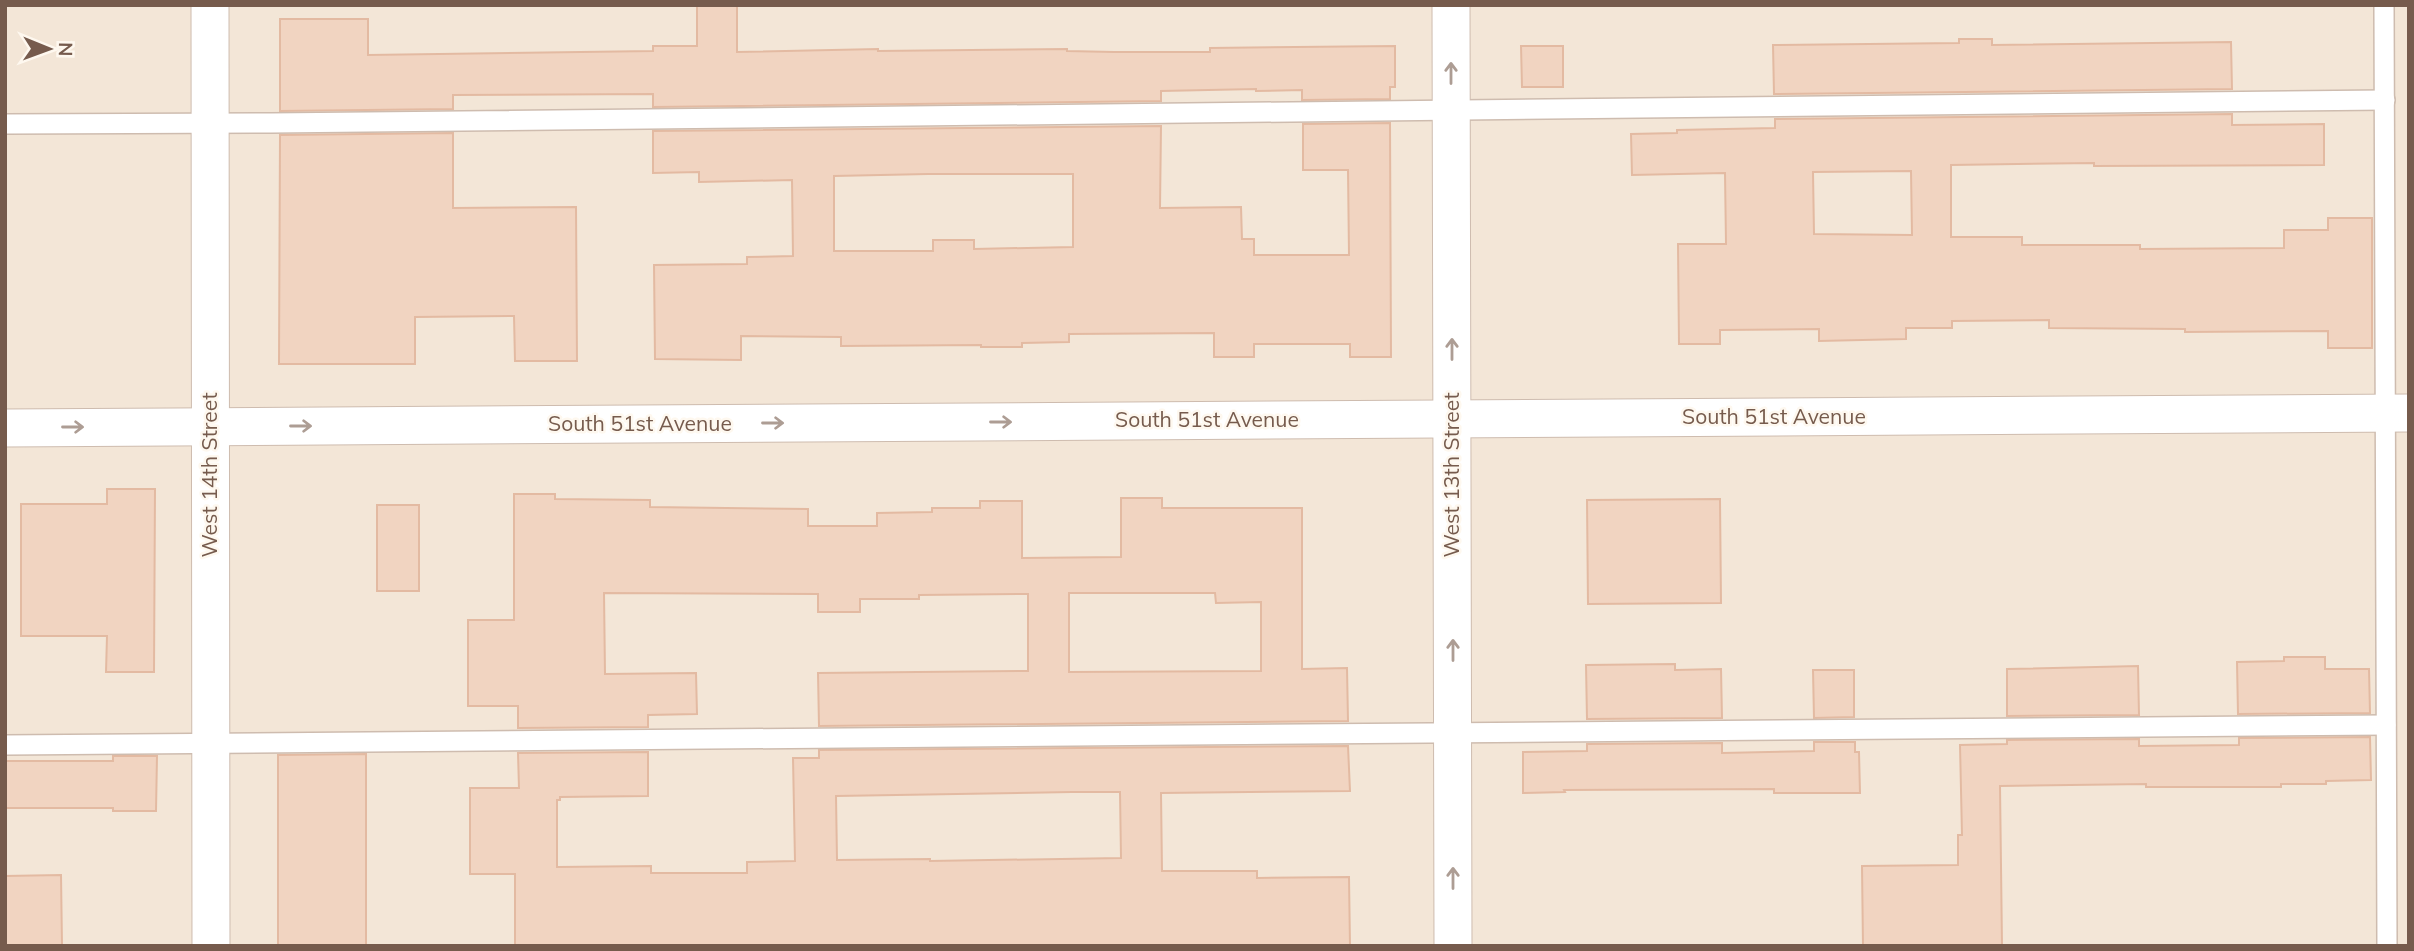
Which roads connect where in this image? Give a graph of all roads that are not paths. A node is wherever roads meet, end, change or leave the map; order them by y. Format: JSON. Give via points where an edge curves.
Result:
{"nodes":[{"id":1,"x":209,"y":5,"type":"edge"},
{"id":2,"x":1451,"y":5,"type":"edge"},
{"id":3,"x":2384,"y":5,"type":"edge"},
{"id":4,"x":2385,"y":100,"type":"junction"},
{"id":5,"x":1451,"y":110,"type":"junction"},
{"id":6,"x":5,"y":124,"type":"edge"},
{"id":7,"x":210,"y":124,"type":"junction"},
{"id":8,"x":2397,"y":413,"type":"edge"},
{"id":9,"x":1452,"y":419,"type":"junction"},
{"id":10,"x":210,"y":426,"type":"junction"},
{"id":11,"x":5,"y":428,"type":"edge"},
{"id":12,"x":2386,"y":725,"type":"junction"},
{"id":13,"x":1453,"y":733,"type":"junction"},
{"id":14,"x":211,"y":743,"type":"junction"},
{"id":15,"x":5,"y":745,"type":"edge"},
{"id":16,"x":211,"y":946,"type":"edge"},
{"id":17,"x":1453,"y":946,"type":"edge"},
{"id":18,"x":2387,"y":946,"type":"edge"}],
"edges":[{"from":1,"to":7,"type":"street","name":"West 14th Street"},
{"from":5,"to":2,"type":"street","name":"West 13th Street","one_way":true},
{"from":3,"to":4,"type":"lane"},
{"from":4,"to":5,"type":"lane"},
{"from":4,"to":8,"type":"lane"},
{"from":5,"to":7,"type":"lane"},
{"from":9,"to":5,"type":"street","name":"West 13th Street","one_way":true},
{"from":6,"to":7,"type":"lane"},
{"from":7,"to":10,"type":"street","name":"West 14th Street"},
{"from":8,"to":9,"type":"street","name":"South 51st Avenue"},
{"from":8,"to":12,"type":"lane"},
{"from":10,"to":9,"type":"street","name":"South 51st Avenue","one_way":true},
{"from":13,"to":9,"type":"street","name":"West 13th Street","one_way":true},
{"from":11,"to":10,"type":"street","name":"South 51st Avenue","one_way":true},
{"from":10,"to":14,"type":"street","name":"West 14th Street"},
{"from":12,"to":13,"type":"lane"},
{"from":12,"to":18,"type":"lane"},
{"from":13,"to":14,"type":"lane"},
{"from":17,"to":13,"type":"street","name":"West 13th Street","one_way":true},
{"from":14,"to":15,"type":"lane"},
{"from":14,"to":16,"type":"street","name":"West 14th Street"}]}
